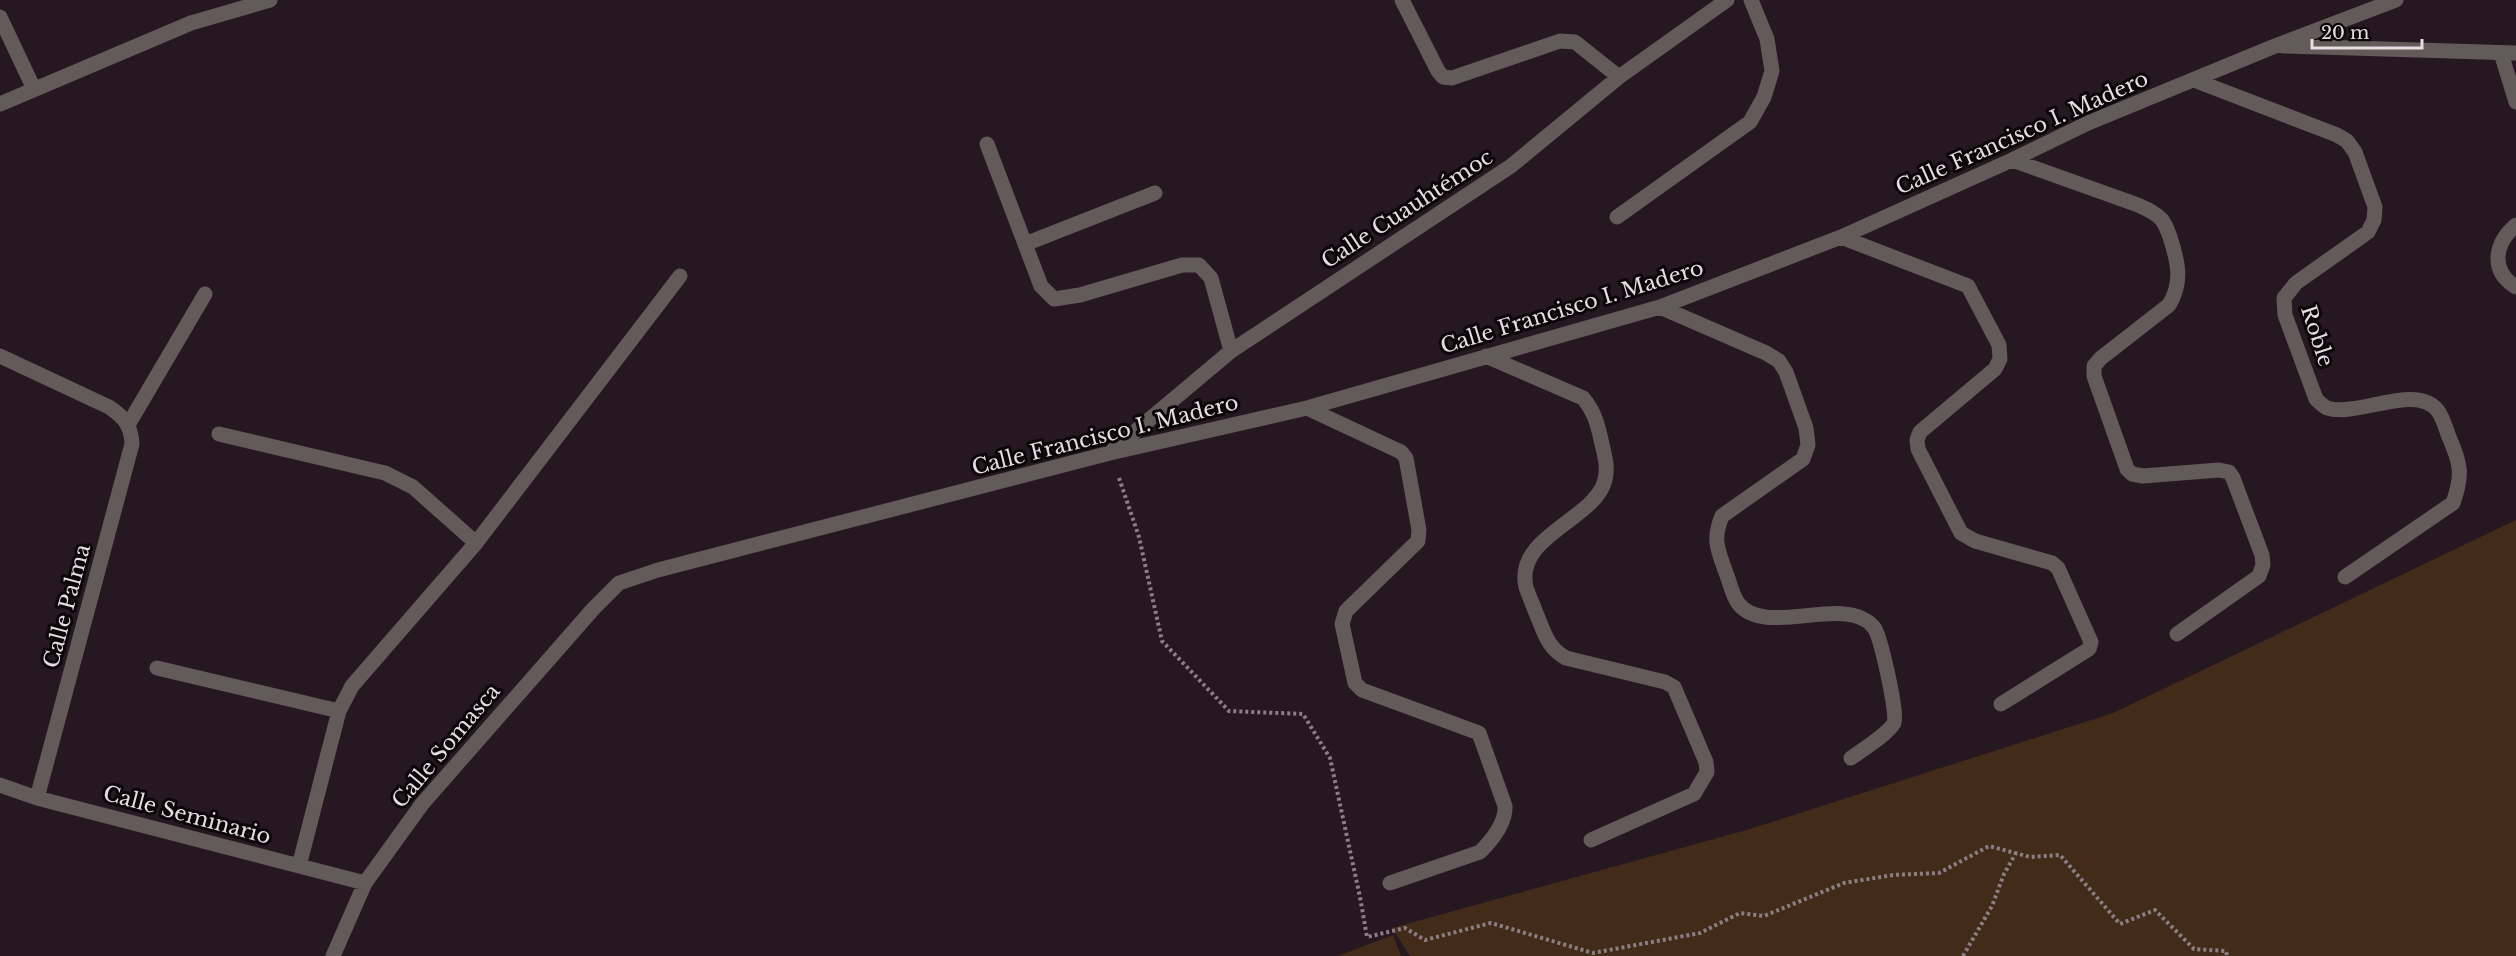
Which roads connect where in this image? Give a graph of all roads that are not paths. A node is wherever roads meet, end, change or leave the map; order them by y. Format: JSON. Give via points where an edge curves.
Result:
{"nodes":[{"id":1,"x":270,"y":0,"type":"edge"},
{"id":2,"x":1402,"y":0,"type":"edge"},
{"id":3,"x":1727,"y":0,"type":"edge"},
{"id":4,"x":1751,"y":0,"type":"edge"},
{"id":5,"x":2396,"y":0,"type":"edge"},
{"id":6,"x":0,"y":17,"type":"edge"},
{"id":7,"x":2275,"y":46,"type":"junction"},
{"id":8,"x":2508,"y":53,"type":"edge"},
{"id":9,"x":1619,"y":77,"type":"junction"},
{"id":10,"x":2194,"y":80,"type":"junction"},
{"id":11,"x":34,"y":89,"type":"junction"},
{"id":12,"x":2516,"y":102,"type":"edge"},
{"id":13,"x":0,"y":104,"type":"edge"},
{"id":14,"x":987,"y":144,"type":"dead end"},
{"id":15,"x":2012,"y":160,"type":"junction"},
{"id":16,"x":1155,"y":193,"type":"dead end"},
{"id":17,"x":1617,"y":216,"type":"dead end"},
{"id":18,"x":2516,"y":225,"type":"edge"},
{"id":19,"x":1841,"y":237,"type":"junction"},
{"id":20,"x":1025,"y":244,"type":"junction"},
{"id":21,"x":680,"y":276,"type":"dead end"},
{"id":22,"x":2516,"y":287,"type":"edge"},
{"id":23,"x":205,"y":294,"type":"dead end"},
{"id":24,"x":1660,"y":307,"type":"junction"},
{"id":25,"x":1231,"y":351,"type":"junction"},
{"id":26,"x":0,"y":356,"type":"edge"},
{"id":27,"x":1486,"y":356,"type":"junction"},
{"id":28,"x":1307,"y":408,"type":"junction"},
{"id":29,"x":128,"y":425,"type":"junction"},
{"id":30,"x":219,"y":434,"type":"dead end"},
{"id":31,"x":1110,"y":453,"type":"junction"},
{"id":32,"x":476,"y":543,"type":"junction"},
{"id":33,"x":2345,"y":577,"type":"dead end"},
{"id":34,"x":619,"y":583,"type":"joint"},
{"id":35,"x":2177,"y":634,"type":"dead end"},
{"id":36,"x":157,"y":668,"type":"dead end"},
{"id":37,"x":2001,"y":704,"type":"dead end"},
{"id":38,"x":339,"y":711,"type":"junction"},
{"id":39,"x":1851,"y":758,"type":"dead end"},
{"id":40,"x":0,"y":785,"type":"edge"},
{"id":41,"x":37,"y":798,"type":"junction"},
{"id":42,"x":1591,"y":840,"type":"dead end"},
{"id":43,"x":299,"y":866,"type":"junction"},
{"id":44,"x":1390,"y":883,"type":"dead end"},
{"id":45,"x":364,"y":884,"type":"junction"},
{"id":46,"x":333,"y":956,"type":"edge"}],
"edges":[{"from":1,"to":11,"type":"street","via":[[191,23]]},
{"from":2,"to":9,"type":"street","via":[[1443,77],[1452,78],[1568,40]]},
{"from":3,"to":9,"type":"street","name":"Calle Cuauhtémoc"},
{"from":4,"to":17,"type":"street","via":[[1767,39],[1772,70],[1764,97],[1750,122]]},
{"from":5,"to":7,"type":"street"},
{"from":6,"to":11,"type":"street"},
{"from":7,"to":8,"type":"street","name":"Calle Francisco I. Madero"},
{"from":7,"to":10,"type":"street","name":"Calle Francisco I. Madero"},
{"from":8,"to":12,"type":"street"},
{"from":9,"to":25,"type":"street","name":"Calle Cuauhtémoc","via":[[1510,166]]},
{"from":10,"to":15,"type":"street","name":"Calle Francisco I. Madero","via":[[2088,123]]},
{"from":10,"to":33,"type":"street","name":"Roble","via":[[2348,141],[2375,207],[2374,220],[2368,232],[2296,284],[2284,298],[2285,315],[2316,399],[2326,408],[2426,402],[2438,411],[2460,462],[2460,484],[2453,503]]},
{"from":11,"to":13,"type":"street"},
{"from":14,"to":20,"type":"street"},
{"from":15,"to":19,"type":"street","name":"Calle Francisco I. Madero"},
{"from":15,"to":35,"type":"street","via":[[2154,213],[2164,222],[2174,249],[2179,275],[2169,305],[2101,358],[2094,366],[2094,376],[2127,469],[2143,476],[2229,472],[2263,565],[2259,576]]},
{"from":16,"to":20,"type":"street"},
{"from":18,"to":22,"type":"street","via":[[2501,242],[2496,256],[2500,273]]},
{"from":19,"to":24,"type":"street","name":"Calle Francisco I. Madero"},
{"from":19,"to":37,"type":"street","via":[[1968,286],[1999,345],[2000,359],[1995,369],[1920,432],[1918,449],[1961,533],[1975,542],[2058,568],[2091,642],[2089,649]]},
{"from":20,"to":25,"type":"street","via":[[1041,286],[1054,299],[1182,265],[1199,265],[1211,278]]},
{"from":21,"to":32,"type":"street"},
{"from":23,"to":29,"type":"street"},
{"from":24,"to":27,"type":"street","name":"Calle Francisco I. Madero"},
{"from":24,"to":39,"type":"street","via":[[1766,353],[1779,361],[1786,372],[1806,428],[1808,445],[1803,459],[1722,516],[1716,529],[1716,543],[1737,603],[1750,614],[1850,614],[1866,620],[1876,630],[1895,705],[1895,722]]},
{"from":25,"to":31,"type":"street","name":"Calle Cuauhtémoc"},
{"from":26,"to":29,"type":"street","via":[[109,407],[124,417]]},
{"from":27,"to":28,"type":"street","name":"Calle Francisco I. Madero"},
{"from":27,"to":42,"type":"street","via":[[1583,398],[1594,411],[1607,462],[1604,482],[1594,500],[1540,543],[1528,563],[1526,585],[1548,642],[1566,658],[1674,687],[1706,762],[1707,772],[1694,794]]},
{"from":28,"to":31,"type":"street","name":"Calle Francisco I. Madero"},
{"from":28,"to":44,"type":"street","via":[[1401,452],[1406,458],[1419,530],[1418,541],[1342,617],[1355,683],[1362,690],[1479,733],[1505,806],[1504,817],[1491,841],[1480,852]]},
{"from":29,"to":41,"type":"street","name":"Calle Palma","via":[[132,444]]},
{"from":30,"to":32,"type":"street","via":[[385,474],[413,487]]},
{"from":31,"to":34,"type":"street","name":"Calle Francisco I. Madero"},
{"from":32,"to":38,"type":"street","via":[[352,686]]},
{"from":34,"to":45,"type":"street","name":"Calle Somasca","via":[[422,804]]},
{"from":36,"to":38,"type":"street"},
{"from":38,"to":43,"type":"street"},
{"from":40,"to":41,"type":"street","name":"Calle Seminario"},
{"from":41,"to":43,"type":"street","name":"Calle Seminario"},
{"from":43,"to":45,"type":"street","name":"Calle Seminario"},
{"from":45,"to":46,"type":"street","name":"Calle Somasca"}]}
